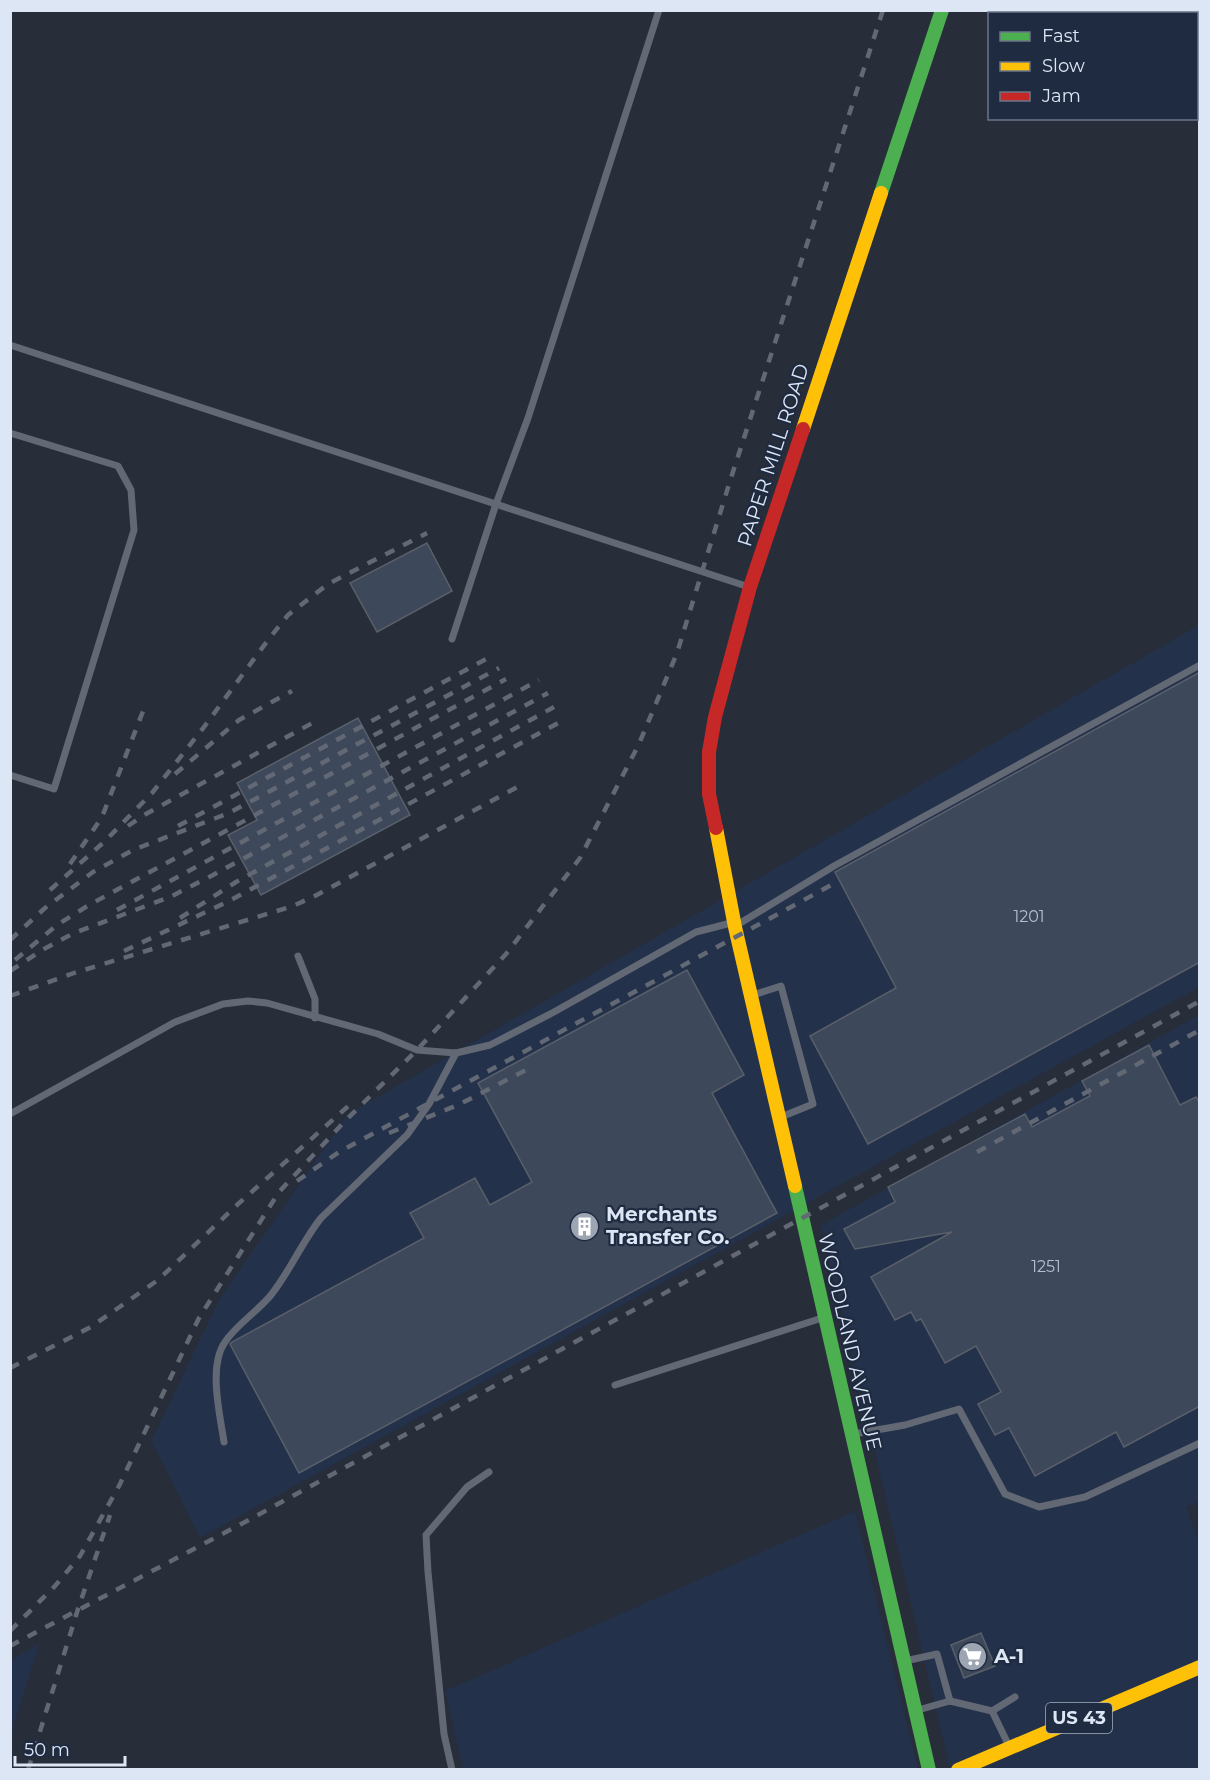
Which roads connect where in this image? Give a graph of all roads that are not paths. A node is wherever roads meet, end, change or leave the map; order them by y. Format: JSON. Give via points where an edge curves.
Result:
{"nodes":[{"id":1,"x":659,"y":10,"type":"edge"},
{"id":2,"x":942,"y":10,"type":"edge"},
{"id":3,"x":10,"y":345,"type":"edge"},
{"id":4,"x":10,"y":433,"type":"edge"},
{"id":5,"x":496,"y":504,"type":"junction"},
{"id":6,"x":750,"y":588,"type":"junction"},
{"id":7,"x":452,"y":639,"type":"dead end"},
{"id":8,"x":1200,"y":666,"type":"edge"},
{"id":9,"x":10,"y":775,"type":"edge"},
{"id":10,"x":734,"y":925,"type":"junction"},
{"id":11,"x":298,"y":956,"type":"dead end"},
{"id":12,"x":750,"y":996,"type":"junction"},
{"id":13,"x":315,"y":1018,"type":"junction"},
{"id":14,"x":456,"y":1053,"type":"junction"},
{"id":15,"x":10,"y":1114,"type":"edge"},
{"id":16,"x":778,"y":1118,"type":"junction"},
{"id":17,"x":824,"y":1317,"type":"junction"},
{"id":18,"x":615,"y":1385,"type":"dead end"},
{"id":19,"x":851,"y":1435,"type":"junction"},
{"id":20,"x":224,"y":1442,"type":"dead end"},
{"id":21,"x":1200,"y":1443,"type":"edge"},
{"id":22,"x":489,"y":1472,"type":"dead end"},
{"id":23,"x":904,"y":1661,"type":"junction"},
{"id":24,"x":1200,"y":1668,"type":"edge"},
{"id":25,"x":1015,"y":1697,"type":"dead end"},
{"id":26,"x":950,"y":1701,"type":"junction"},
{"id":27,"x":916,"y":1711,"type":"junction"},
{"id":28,"x":992,"y":1711,"type":"junction"},
{"id":29,"x":1009,"y":1747,"type":"junction"},
{"id":30,"x":452,"y":1770,"type":"edge"},
{"id":31,"x":929,"y":1770,"type":"edge"},
{"id":32,"x":958,"y":1770,"type":"edge"}],
"edges":[{"from":1,"to":5,"type":"lane","via":[[528,418]]},
{"from":2,"to":6,"type":"street","name":"PAPER MILL ROAD"},
{"from":3,"to":5,"type":"lane"},
{"from":4,"to":9,"type":"lane","via":[[118,466],[131,490],[134,530],[54,789]]},
{"from":5,"to":6,"type":"lane"},
{"from":5,"to":7,"type":"lane"},
{"from":6,"to":10,"type":"street","name":"PAPER MILL ROAD","via":[[715,717],[710,752],[709,794]]},
{"from":8,"to":10,"type":"lane"},
{"from":10,"to":12,"type":"street","name":"WOODLAND AVENUE"},
{"from":10,"to":14,"type":"lane","via":[[696,932],[490,1045]]},
{"from":11,"to":13,"type":"lane","via":[[315,999]]},
{"from":12,"to":16,"type":"street","name":"WOODLAND AVENUE"},
{"from":12,"to":16,"type":"lane","via":[[781,986],[813,1104]]},
{"from":13,"to":14,"type":"lane","via":[[378,1034],[417,1050]]},
{"from":13,"to":15,"type":"lane","via":[[267,1003],[223,1005],[201,1011]]},
{"from":14,"to":20,"type":"lane","via":[[407,1135],[321,1218],[270,1297],[225,1342],[217,1371]]},
{"from":16,"to":17,"type":"street","name":"WOODLAND AVENUE"},
{"from":17,"to":18,"type":"lane"},
{"from":17,"to":19,"type":"street","name":"WOODLAND AVENUE"},
{"from":19,"to":21,"type":"lane","via":[[905,1425],[958,1409],[1005,1494],[1039,1507],[1085,1497]]},
{"from":19,"to":23,"type":"street","name":"WOODLAND AVENUE"},
{"from":22,"to":30,"type":"lane","via":[[466,1487],[426,1535],[444,1734]]},
{"from":23,"to":26,"type":"lane","via":[[937,1654]]},
{"from":23,"to":27,"type":"street","name":"WOODLAND AVENUE"},
{"from":24,"to":29,"type":"street","number":"US 43"},
{"from":25,"to":28,"type":"lane"},
{"from":26,"to":27,"type":"lane"},
{"from":26,"to":28,"type":"lane"},
{"from":27,"to":31,"type":"street","name":"WOODLAND AVENUE"},
{"from":28,"to":29,"type":"lane"},
{"from":29,"to":32,"type":"street","number":"US 43"}]}
